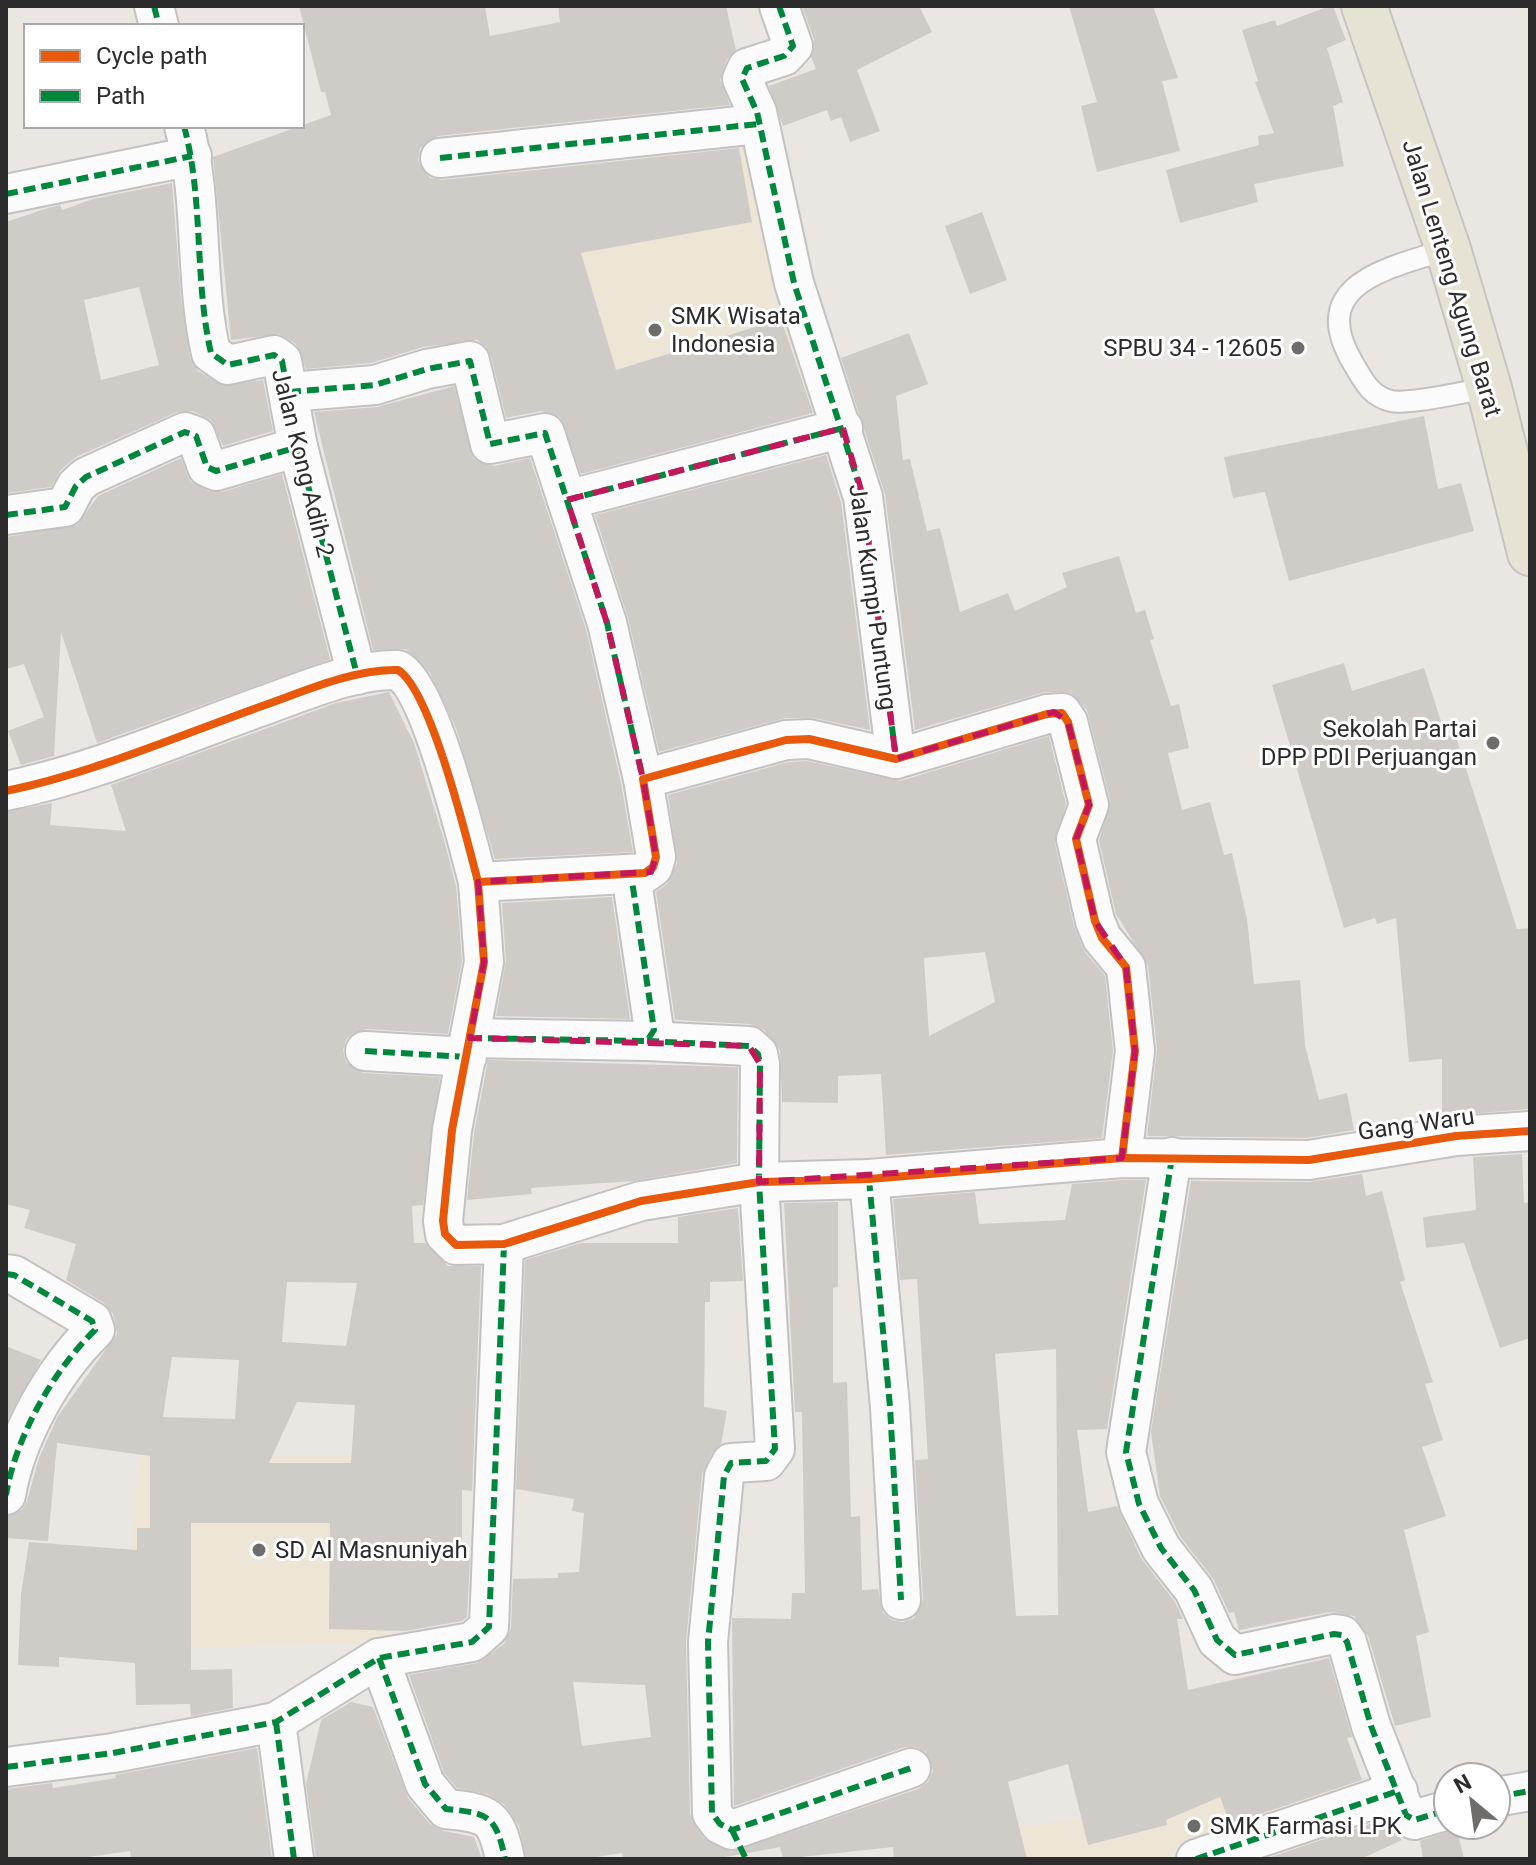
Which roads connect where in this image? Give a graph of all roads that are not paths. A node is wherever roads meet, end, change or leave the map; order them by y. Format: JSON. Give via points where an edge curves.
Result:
{"nodes":[{"id":1,"x":779,"y":6,"type":"edge"},
{"id":2,"x":1364,"y":6,"type":"edge"},
{"id":3,"x":758,"y":124,"type":"junction"},
{"id":4,"x":188,"y":141,"type":"edge"},
{"id":5,"x":440,"y":158,"type":"dead end"},
{"id":6,"x":6,"y":194,"type":"edge"},
{"id":7,"x":1448,"y":249,"type":"junction"},
{"id":8,"x":1489,"y":388,"type":"junction"},
{"id":9,"x":289,"y":392,"type":"junction"},
{"id":10,"x":843,"y":428,"type":"junction"},
{"id":11,"x":298,"y":447,"type":"junction"},
{"id":12,"x":1520,"y":473,"type":"edge"},
{"id":13,"x":567,"y":500,"type":"junction"},
{"id":14,"x":6,"y":515,"type":"edge"},
{"id":15,"x":1530,"y":553,"type":"edge"},
{"id":16,"x":357,"y":675,"type":"junction"},
{"id":17,"x":896,"y":759,"type":"junction"},
{"id":18,"x":643,"y":779,"type":"junction"},
{"id":19,"x":6,"y":791,"type":"edge"},
{"id":20,"x":631,"y":874,"type":"junction"},
{"id":21,"x":478,"y":882,"type":"junction"},
{"id":22,"x":647,"y":1041,"type":"junction"},
{"id":23,"x":469,"y":1048,"type":"junction"},
{"id":24,"x":365,"y":1051,"type":"dead end"},
{"id":25,"x":1530,"y":1131,"type":"edge"},
{"id":26,"x":1172,"y":1157,"type":"junction"},
{"id":27,"x":1122,"y":1158,"type":"junction"},
{"id":28,"x":869,"y":1179,"type":"junction"},
{"id":29,"x":759,"y":1182,"type":"junction"},
{"id":30,"x":504,"y":1244,"type":"junction"},
{"id":31,"x":6,"y":1274,"type":"edge"},
{"id":32,"x":6,"y":1495,"type":"edge"},
{"id":33,"x":901,"y":1600,"type":"dead end"},
{"id":34,"x":379,"y":1658,"type":"junction"},
{"id":35,"x":276,"y":1722,"type":"junction"},
{"id":36,"x":6,"y":1767,"type":"edge"},
{"id":37,"x":911,"y":1768,"type":"dead end"},
{"id":38,"x":1398,"y":1791,"type":"junction"},
{"id":39,"x":1432,"y":1815,"type":"edge"},
{"id":40,"x":739,"y":1844,"type":"edge"},
{"id":41,"x":294,"y":1859,"type":"edge"},
{"id":42,"x":505,"y":1859,"type":"edge"},
{"id":43,"x":1196,"y":1859,"type":"edge"}],
"edges":[{"from":1,"to":3,"type":"street","name":"Jalan Kumpi Puntung","via":[[793,46],[784,56],[743,71]]},
{"from":2,"to":7,"type":"main road","name":"Jalan Lenteng Agung Barat"},
{"from":3,"to":5,"type":"street"},
{"from":3,"to":10,"type":"street","name":"Jalan Kumpi Puntung","via":[[794,283]]},
{"from":4,"to":6,"type":"street"},
{"from":4,"to":9,"type":"street","name":"Jalan Kong Adih 2","via":[[201,307],[211,353],[228,365],[274,355],[282,361]]},
{"from":7,"to":8,"type":"main road","name":"Jalan Lenteng Agung Barat"},
{"from":7,"to":8,"type":"lane","via":[[1355,284],[1343,301],[1341,337],[1370,391],[1394,402]]},
{"from":8,"to":12,"type":"main road","name":"Jalan Lenteng Agung Barat"},
{"from":9,"to":11,"type":"street","name":"Jalan Kong Adih 2"},
{"from":9,"to":13,"type":"street","via":[[375,385],[470,361],[490,444],[545,433]]},
{"from":10,"to":13,"type":"street"},
{"from":10,"to":17,"type":"street","name":"Jalan Kumpi Puntung","via":[[863,497]]},
{"from":11,"to":14,"type":"street","via":[[216,471],[207,467],[196,436],[185,432],[86,477],[65,507]]},
{"from":11,"to":16,"type":"street","name":"Jalan Kong Adih 2"},
{"from":12,"to":15,"type":"main road","name":"Jalan Lenteng Agung Barat"},
{"from":13,"to":18,"type":"street","via":[[607,623]]},
{"from":16,"to":19,"type":"street"},
{"from":16,"to":21,"type":"street","via":[[398,670],[414,684],[458,803]]},
{"from":17,"to":18,"type":"street","via":[[809,739],[786,740]]},
{"from":17,"to":27,"type":"street","via":[[1047,714],[1062,713],[1068,722],[1089,805],[1076,839],[1095,921],[1126,967],[1135,1051]]},
{"from":18,"to":20,"type":"street","via":[[656,857],[645,873]]},
{"from":20,"to":21,"type":"street"},
{"from":20,"to":22,"type":"street","via":[[654,1030]]},
{"from":21,"to":23,"type":"street","via":[[484,962]]},
{"from":22,"to":23,"type":"street"},
{"from":22,"to":29,"type":"street","via":[[749,1046],[758,1054]]},
{"from":23,"to":24,"type":"street"},
{"from":23,"to":30,"type":"street","name":"Gang Waru","via":[[452,1130],[445,1234],[456,1245]]},
{"from":25,"to":26,"type":"street","name":"Gang Waru","via":[[1456,1136],[1309,1160]]},
{"from":26,"to":27,"type":"street","name":"Gang Waru"},
{"from":26,"to":38,"type":"street","via":[[1126,1452],[1139,1504],[1225,1649],[1235,1655],[1342,1635]]},
{"from":27,"to":28,"type":"street","name":"Gang Waru"},
{"from":28,"to":29,"type":"street","name":"Gang Waru"},
{"from":28,"to":33,"type":"street"},
{"from":29,"to":30,"type":"street","name":"Gang Waru","via":[[641,1201]]},
{"from":29,"to":40,"type":"street","via":[[775,1449],[766,1461],[731,1463],[725,1469],[708,1642],[712,1813]]},
{"from":30,"to":34,"type":"street","via":[[489,1627],[472,1642]]},
{"from":31,"to":32,"type":"street","via":[[92,1321],[95,1330],[39,1408],[11,1462]]},
{"from":34,"to":35,"type":"street"},
{"from":34,"to":42,"type":"street","via":[[425,1784],[446,1809],[481,1813],[493,1822]]},
{"from":35,"to":36,"type":"street"},
{"from":35,"to":41,"type":"street"},
{"from":37,"to":40,"type":"street"},
{"from":38,"to":39,"type":"street","via":[[1406,1815],[1414,1820]]},
{"from":38,"to":43,"type":"street"}]}
